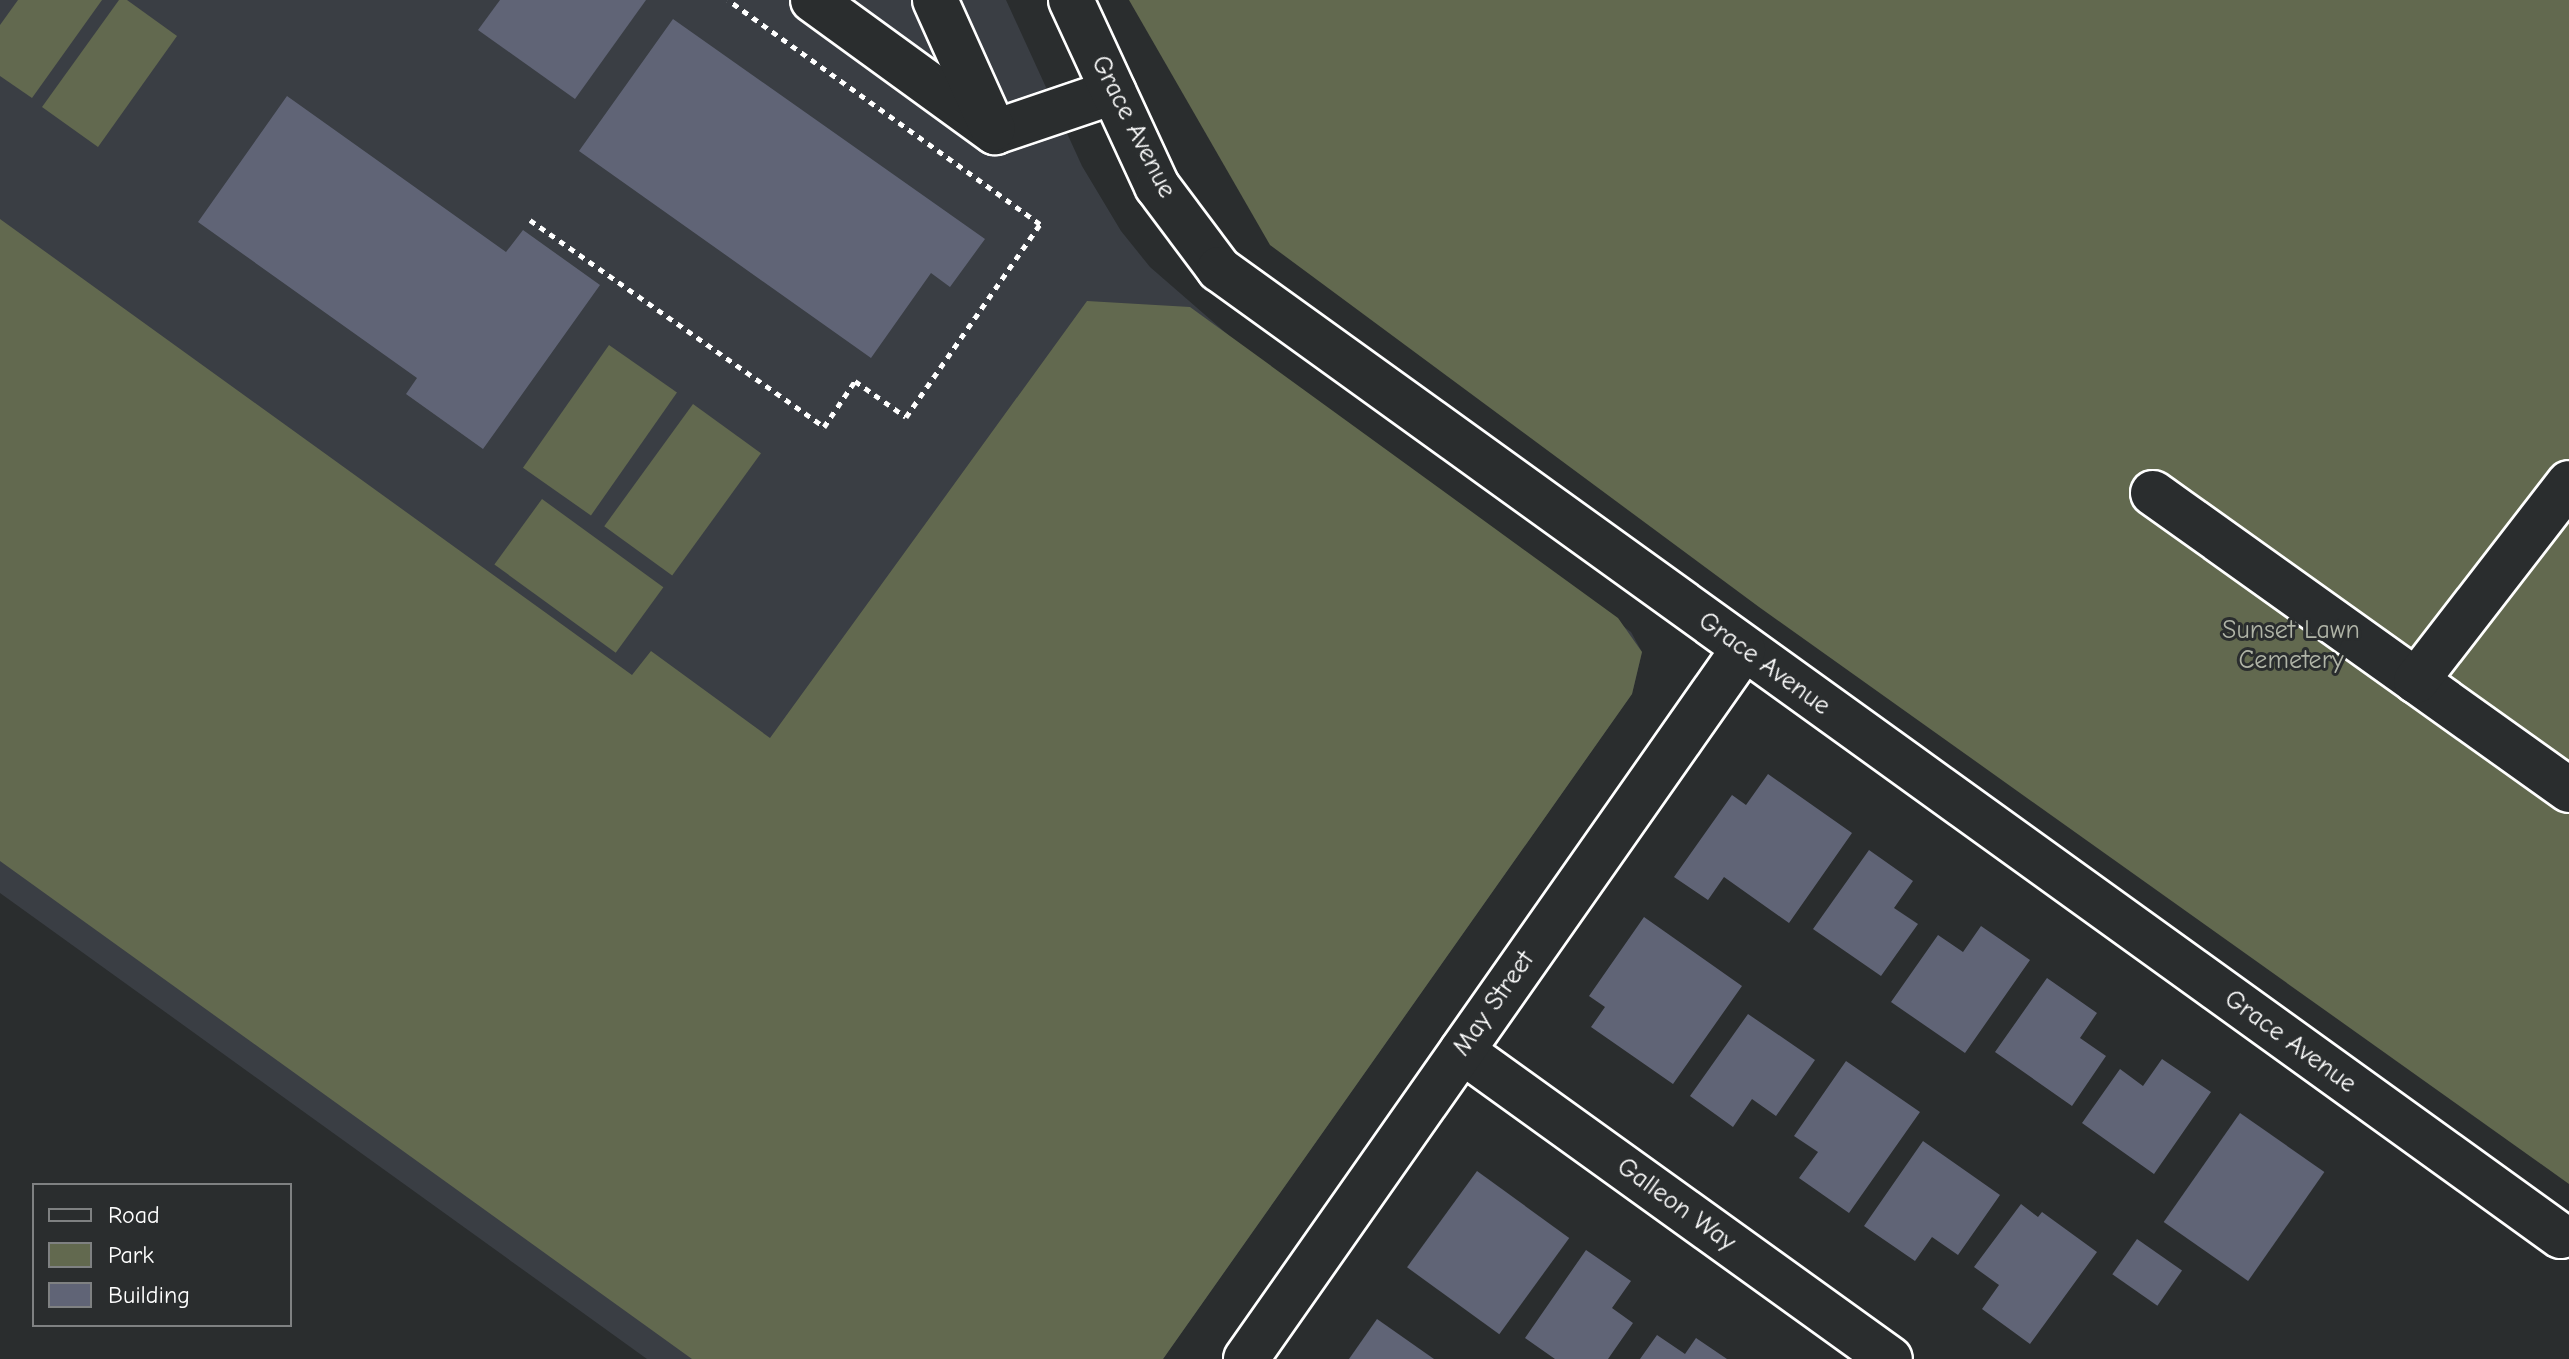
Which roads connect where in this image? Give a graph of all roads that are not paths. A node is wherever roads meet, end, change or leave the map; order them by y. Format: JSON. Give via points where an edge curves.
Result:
{"nodes":[{"id":1,"x":813,"y":0,"type":"edge"},
{"id":2,"x":935,"y":0,"type":"edge"},
{"id":3,"x":1071,"y":0,"type":"edge"},
{"id":4,"x":1113,"y":92,"type":"junction"},
{"id":5,"x":995,"y":132,"type":"junction"},
{"id":6,"x":2569,"y":483,"type":"edge"},
{"id":7,"x":2153,"y":493,"type":"dead end"},
{"id":8,"x":1743,"y":650,"type":"junction"},
{"id":9,"x":2416,"y":681,"type":"junction"},
{"id":10,"x":2569,"y":790,"type":"edge"},
{"id":11,"x":1462,"y":1051,"type":"junction"},
{"id":12,"x":2561,"y":1236,"type":"dead end"},
{"id":13,"x":1246,"y":1359,"type":"edge"},
{"id":14,"x":1890,"y":1359,"type":"edge"}],
"edges":[{"from":1,"to":5,"type":"street"},
{"from":2,"to":5,"type":"street"},
{"from":3,"to":4,"type":"street","name":"Grace Avenue"},
{"from":4,"to":5,"type":"street"},
{"from":4,"to":8,"type":"street","name":"Grace Avenue","via":[[1157,186],[1219,269]]},
{"from":6,"to":9,"type":"street"},
{"from":7,"to":9,"type":"street"},
{"from":8,"to":11,"type":"street","name":"May Street"},
{"from":8,"to":12,"type":"street","name":"Grace Avenue"},
{"from":9,"to":10,"type":"street"},
{"from":11,"to":13,"type":"street","name":"May Street"},
{"from":11,"to":14,"type":"street","name":"Galleon Way"}]}
